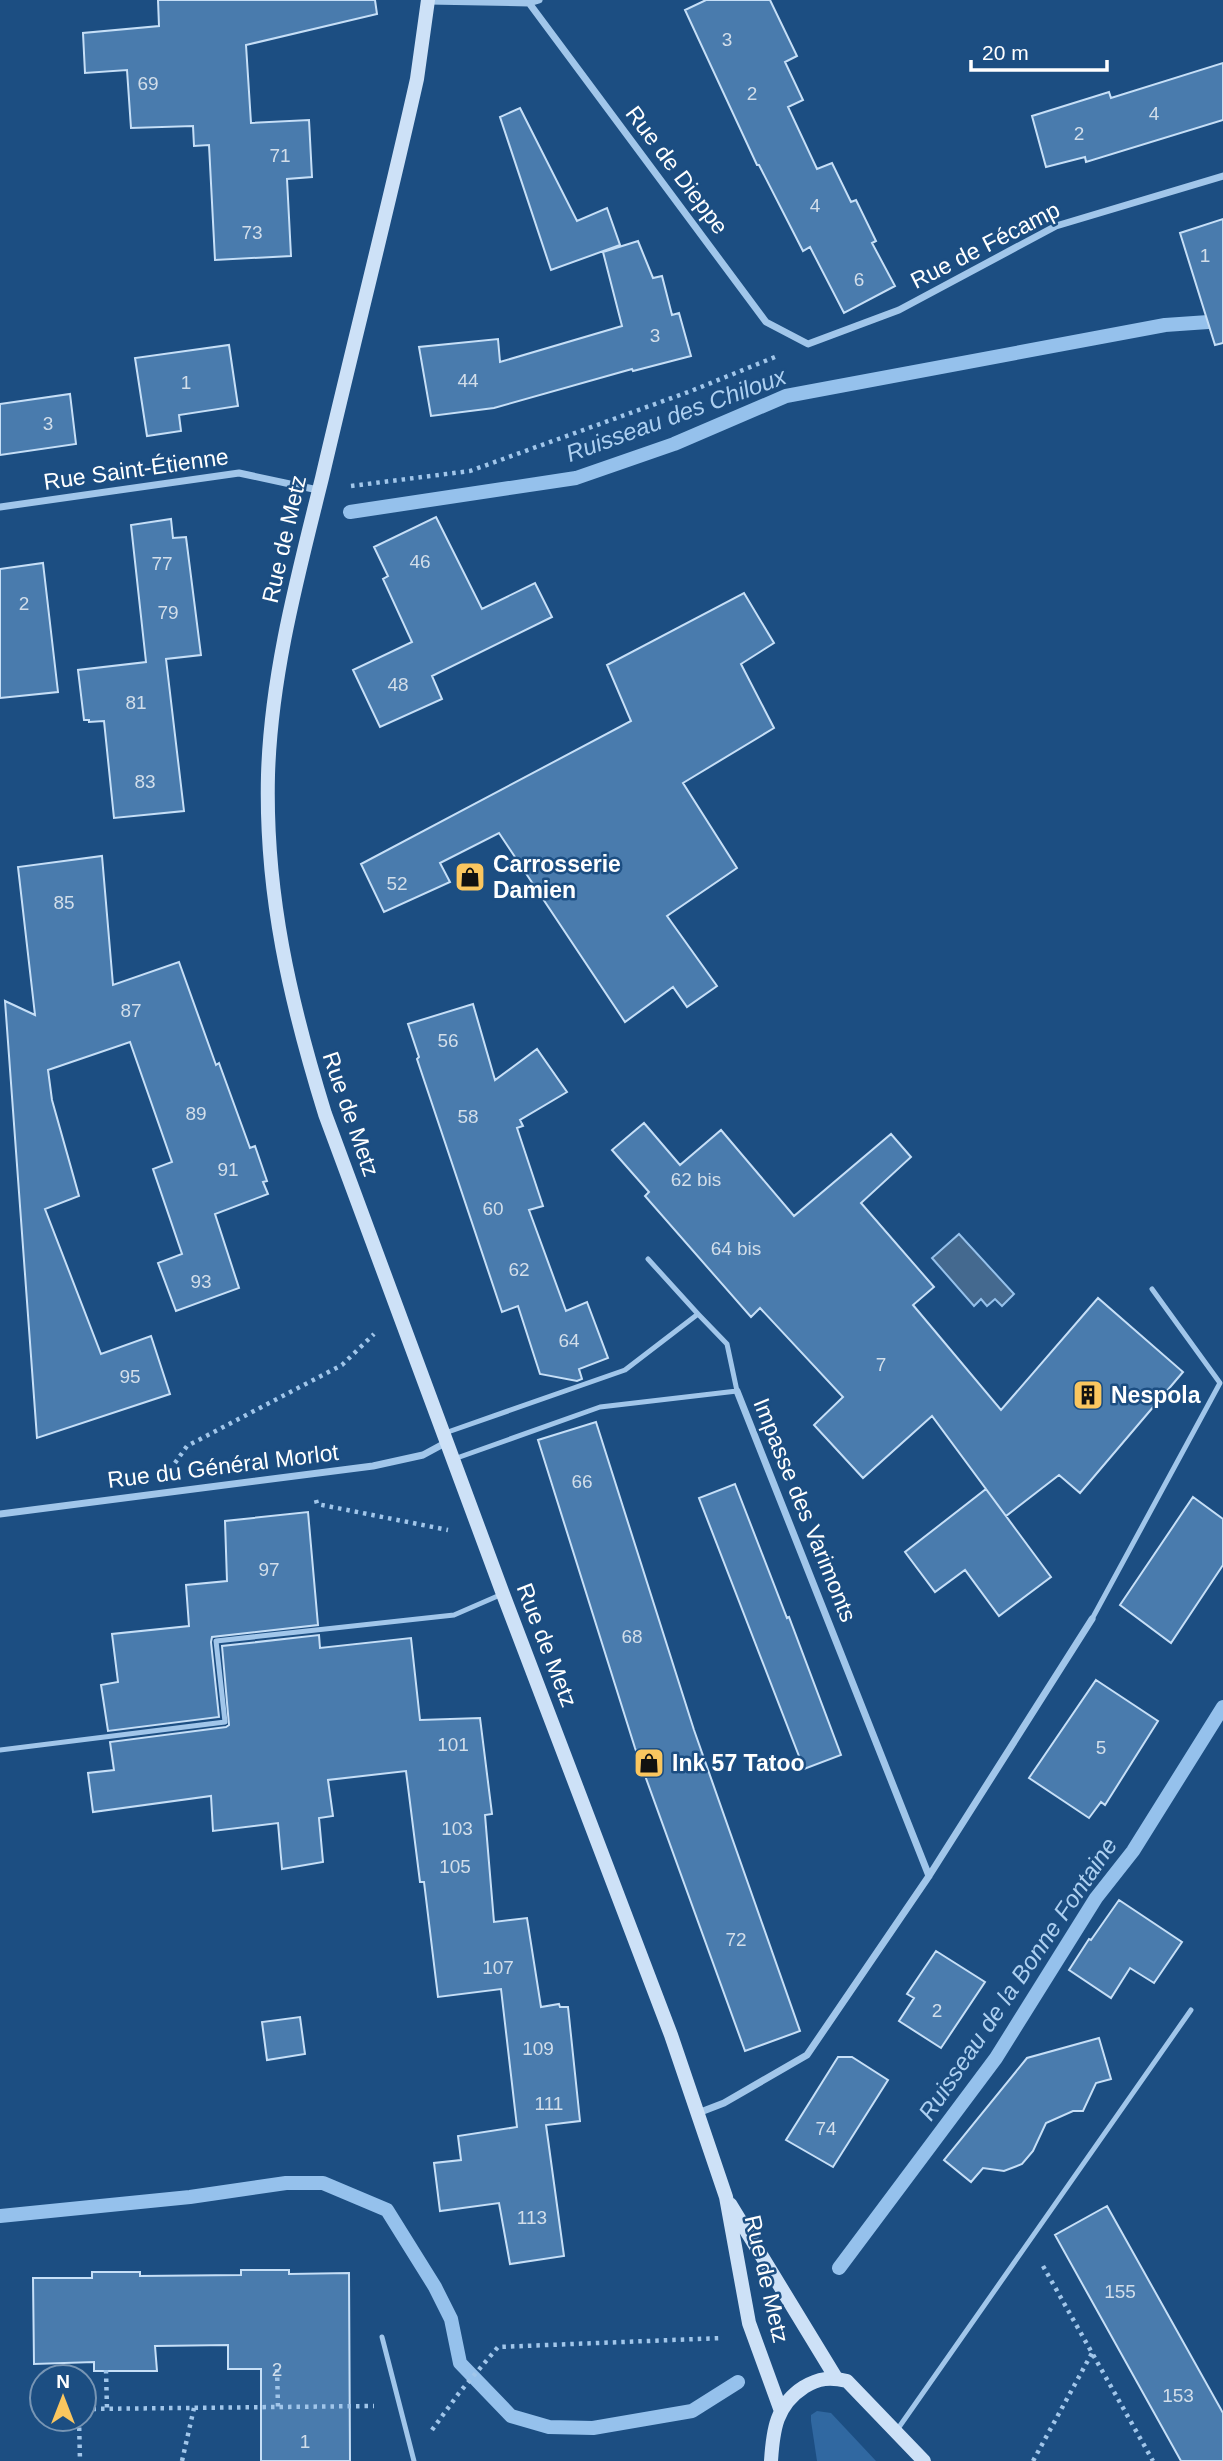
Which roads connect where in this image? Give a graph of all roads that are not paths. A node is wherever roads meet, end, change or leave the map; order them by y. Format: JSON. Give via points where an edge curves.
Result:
{"nodes":[{"id":1,"x":428,"y":0,"type":"edge"},
{"id":2,"x":539,"y":0,"type":"edge"},
{"id":3,"x":529,"y":3,"type":"junction"},
{"id":4,"x":1223,"y":176,"type":"edge"},
{"id":5,"x":808,"y":344,"type":"joint"},
{"id":6,"x":318,"y":491,"type":"junction"},
{"id":7,"x":0,"y":507,"type":"edge"},
{"id":8,"x":648,"y":1259,"type":"dead end"},
{"id":9,"x":1152,"y":1289,"type":"dead end"},
{"id":10,"x":698,"y":1314,"type":"junction"},
{"id":11,"x":737,"y":1391,"type":"junction"},
{"id":12,"x":446,"y":1437,"type":"junction"},
{"id":13,"x":454,"y":1459,"type":"junction"},
{"id":14,"x":0,"y":1514,"type":"edge"},
{"id":15,"x":503,"y":1594,"type":"junction"},
{"id":16,"x":1092,"y":1619,"type":"joint"},
{"id":17,"x":0,"y":1750,"type":"edge"},
{"id":18,"x":929,"y":1876,"type":"junction"},
{"id":19,"x":1191,"y":2010,"type":"dead end"},
{"id":20,"x":698,"y":2113,"type":"junction"},
{"id":21,"x":726,"y":2197,"type":"junction"},
{"id":22,"x":382,"y":2337,"type":"dead end"},
{"id":23,"x":836,"y":2378,"type":"junction"},
{"id":24,"x":781,"y":2411,"type":"junction"},
{"id":25,"x":895,"y":2432,"type":"junction"},
{"id":26,"x":414,"y":2461,"type":"edge"},
{"id":27,"x":771,"y":2461,"type":"edge"},
{"id":28,"x":924,"y":2461,"type":"edge"}],
"edges":[{"from":1,"to":3,"type":"street"},
{"from":1,"to":6,"type":"street","name":"Rue de Metz","via":[[417,79]]},
{"from":2,"to":3,"type":"street"},
{"from":3,"to":5,"type":"street","name":"Rue de Dieppe","via":[[766,322]]},
{"from":4,"to":5,"type":"street","name":"Rue de Fécamp","via":[[1056,226],[899,310]]},
{"from":6,"to":7,"type":"street","name":"Rue Saint-Étienne","via":[[240,473]]},
{"from":6,"to":12,"type":"street","name":"Rue de Metz","via":[[276,683],[268,774],[270,858],[280,945],[325,1114]]},
{"from":8,"to":10,"type":"lane"},
{"from":9,"to":16,"type":"lane","via":[[1220,1383]]},
{"from":10,"to":11,"type":"lane","via":[[727,1344]]},
{"from":10,"to":12,"type":"lane","via":[[625,1370]]},
{"from":11,"to":13,"type":"lane","name":"Impasse des Varimonts","via":[[600,1407]]},
{"from":11,"to":18,"type":"street","name":"Impasse des Varimonts"},
{"from":12,"to":13,"type":"street","name":"Rue de Metz"},
{"from":12,"to":14,"type":"street","name":"Rue du Général Morlot","via":[[423,1455],[373,1466]]},
{"from":13,"to":15,"type":"street","name":"Rue de Metz"},
{"from":15,"to":17,"type":"lane","via":[[454,1615],[216,1641],[225,1722]]},
{"from":15,"to":20,"type":"street","name":"Rue de Metz"},
{"from":16,"to":18,"type":"street"},
{"from":18,"to":20,"type":"street","via":[[807,2055]]},
{"from":19,"to":25,"type":"lane"},
{"from":20,"to":21,"type":"street","name":"Rue de Metz"},
{"from":21,"to":23,"type":"street","name":"Rue de Metz"},
{"from":21,"to":24,"type":"street","name":"Rue de Metz","via":[[749,2323]]},
{"from":22,"to":26,"type":"lane"},
{"from":23,"to":24,"type":"street","via":[[818,2379],[789,2397]]},
{"from":23,"to":25,"type":"street","via":[[847,2381]]},
{"from":24,"to":27,"type":"street"},
{"from":25,"to":28,"type":"street"}]}
